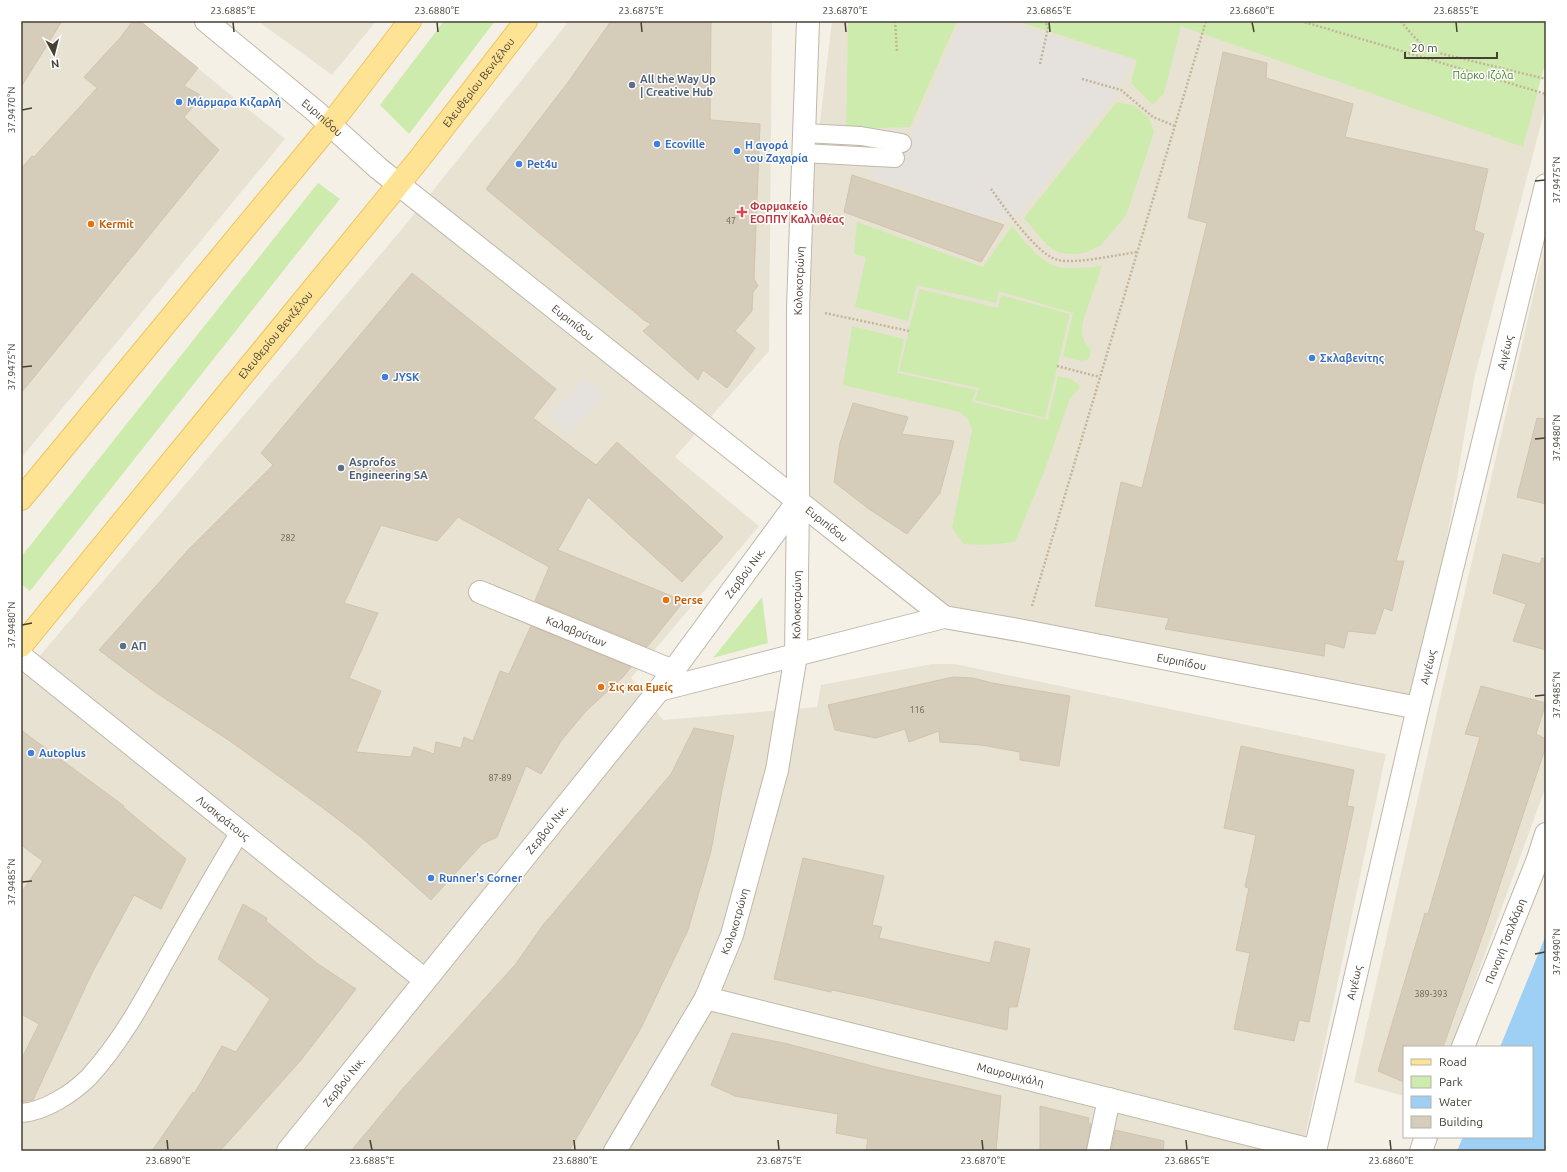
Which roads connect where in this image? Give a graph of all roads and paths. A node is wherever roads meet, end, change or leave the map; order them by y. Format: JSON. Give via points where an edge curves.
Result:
{"nodes":[{"id":1,"x":206,"y":21,"type":"edge"},
{"id":2,"x":410,"y":21,"type":"edge"},
{"id":3,"x":526,"y":21,"type":"edge"},
{"id":4,"x":808,"y":21,"type":"edge"},
{"id":5,"x":895,"y":21,"type":"edge"},
{"id":6,"x":1045,"y":21,"type":"edge"},
{"id":7,"x":1206,"y":21,"type":"edge"},
{"id":8,"x":1301,"y":21,"type":"edge"},
{"id":9,"x":1401,"y":21,"type":"edge"},
{"id":10,"x":897,"y":51,"type":"dead end"},
{"id":11,"x":1040,"y":64,"type":"dead end"},
{"id":12,"x":1082,"y":79,"type":"dead end"},
{"id":13,"x":1546,"y":79,"type":"edge"},
{"id":14,"x":1546,"y":94,"type":"edge"},
{"id":15,"x":330,"y":125,"type":"junction"},
{"id":16,"x":1175,"y":126,"type":"junction"},
{"id":17,"x":803,"y":143,"type":"junction"},
{"id":18,"x":898,"y":151,"type":"dead end"},
{"id":19,"x":398,"y":184,"type":"junction"},
{"id":20,"x":1546,"y":185,"type":"edge"},
{"id":21,"x":991,"y":189,"type":"dead end"},
{"id":22,"x":1137,"y":252,"type":"junction"},
{"id":23,"x":798,"y":308,"type":"junction"},
{"id":24,"x":909,"y":331,"type":"dead end"},
{"id":25,"x":1057,"y":366,"type":"dead end"},
{"id":26,"x":1100,"y":378,"type":"junction"},
{"id":27,"x":21,"y":500,"type":"edge"},
{"id":28,"x":798,"y":501,"type":"junction"},
{"id":29,"x":480,"y":592,"type":"dead end"},
{"id":30,"x":944,"y":617,"type":"junction"},
{"id":31,"x":1024,"y":631,"type":"junction"},
{"id":32,"x":21,"y":646,"type":"edge"},
{"id":33,"x":796,"y":655,"type":"junction"},
{"id":34,"x":21,"y":656,"type":"edge"},
{"id":35,"x":673,"y":671,"type":"junction"},
{"id":36,"x":659,"y":690,"type":"junction"},
{"id":37,"x":1418,"y":708,"type":"junction"},
{"id":38,"x":240,"y":832,"type":"junction"},
{"id":39,"x":1546,"y":834,"type":"edge"},
{"id":40,"x":425,"y":980,"type":"junction"},
{"id":41,"x":706,"y":998,"type":"junction"},
{"id":42,"x":1462,"y":1046,"type":"edge"},
{"id":43,"x":1109,"y":1099,"type":"junction"},
{"id":44,"x":21,"y":1113,"type":"edge"},
{"id":45,"x":1426,"y":1138,"type":"edge"},
{"id":46,"x":288,"y":1151,"type":"edge"},
{"id":47,"x":615,"y":1151,"type":"edge"},
{"id":48,"x":1098,"y":1151,"type":"edge"},
{"id":49,"x":1315,"y":1151,"type":"edge"},
{"id":50,"x":1421,"y":1151,"type":"edge"}],
"edges":[{"from":1,"to":15,"type":"street","name":"Ευριπίδου"},
{"from":2,"to":15,"type":"main road"},
{"from":3,"to":19,"type":"main road","name":"Ελευθερίου Βενιζέλου"},
{"from":4,"to":17,"type":"street","name":"Κολοκοτρώνη"},
{"from":5,"to":10,"type":"path"},
{"from":6,"to":11,"type":"path","via":[[1048,28]]},
{"from":7,"to":16,"type":"path"},
{"from":8,"to":14,"type":"path"},
{"from":9,"to":13,"type":"path","via":[[1414,38],[1435,52]]},
{"from":12,"to":16,"type":"path","via":[[1121,90],[1153,117]]},
{"from":15,"to":19,"type":"street","name":"Ευριπίδου"},
{"from":15,"to":27,"type":"main road"},
{"from":16,"to":22,"type":"path"},
{"from":17,"to":18,"type":"lane"},
{"from":17,"to":23,"type":"street","name":"Κολοκοτρώνη"},
{"from":19,"to":28,"type":"street","name":"Ευριπίδου"},
{"from":19,"to":32,"type":"main road","name":"Ελευθερίου Βενιζέλου"},
{"from":20,"to":37,"type":"street","name":"Αιγέως"},
{"from":21,"to":22,"type":"path","via":[[1037,247],[1056,260],[1079,260]]},
{"from":22,"to":26,"type":"path"},
{"from":23,"to":24,"type":"path"},
{"from":23,"to":28,"type":"street","name":"Κολοκοτρώνη"},
{"from":25,"to":26,"type":"path"},
{"from":26,"to":31,"type":"path"},
{"from":28,"to":30,"type":"street","name":"Ευριπίδου"},
{"from":28,"to":33,"type":"street","name":"Κολοκοτρώνη"},
{"from":28,"to":35,"type":"street","name":"Ζερβού Νικ."},
{"from":29,"to":35,"type":"street","name":"Καλαβρύτων"},
{"from":30,"to":31,"type":"street","name":"Ευριπίδου"},
{"from":30,"to":33,"type":"street","name":"Ευριπίδου"},
{"from":31,"to":37,"type":"street","name":"Ευριπίδου"},
{"from":33,"to":36,"type":"street","name":"Ευριπίδου"},
{"from":33,"to":41,"type":"street","name":"Κολοκοτρώνη","via":[[777,770],[732,935]]},
{"from":34,"to":38,"type":"street","name":"Λυσικράτους"},
{"from":35,"to":36,"type":"street","name":"Ζερβού Νικ."},
{"from":36,"to":40,"type":"street","name":"Ζερβού Νικ."},
{"from":37,"to":49,"type":"street","name":"Αιγέως"},
{"from":38,"to":40,"type":"street","name":"Λυσικράτους"},
{"from":38,"to":44,"type":"lane","via":[[117,1042],[88,1077],[61,1099],[30,1113]]},
{"from":39,"to":42,"type":"street","name":"Παναγή Τσαλδάρη"},
{"from":40,"to":46,"type":"street","name":"Ζερβού Νικ."},
{"from":41,"to":43,"type":"street","name":"Μαυρομιχάλη"},
{"from":41,"to":47,"type":"street","name":"Κολοκοτρώνη"},
{"from":43,"to":48,"type":"street"},
{"from":43,"to":49,"type":"street","name":"Μαυρομιχάλη"},
{"from":45,"to":50,"type":"street"}]}
